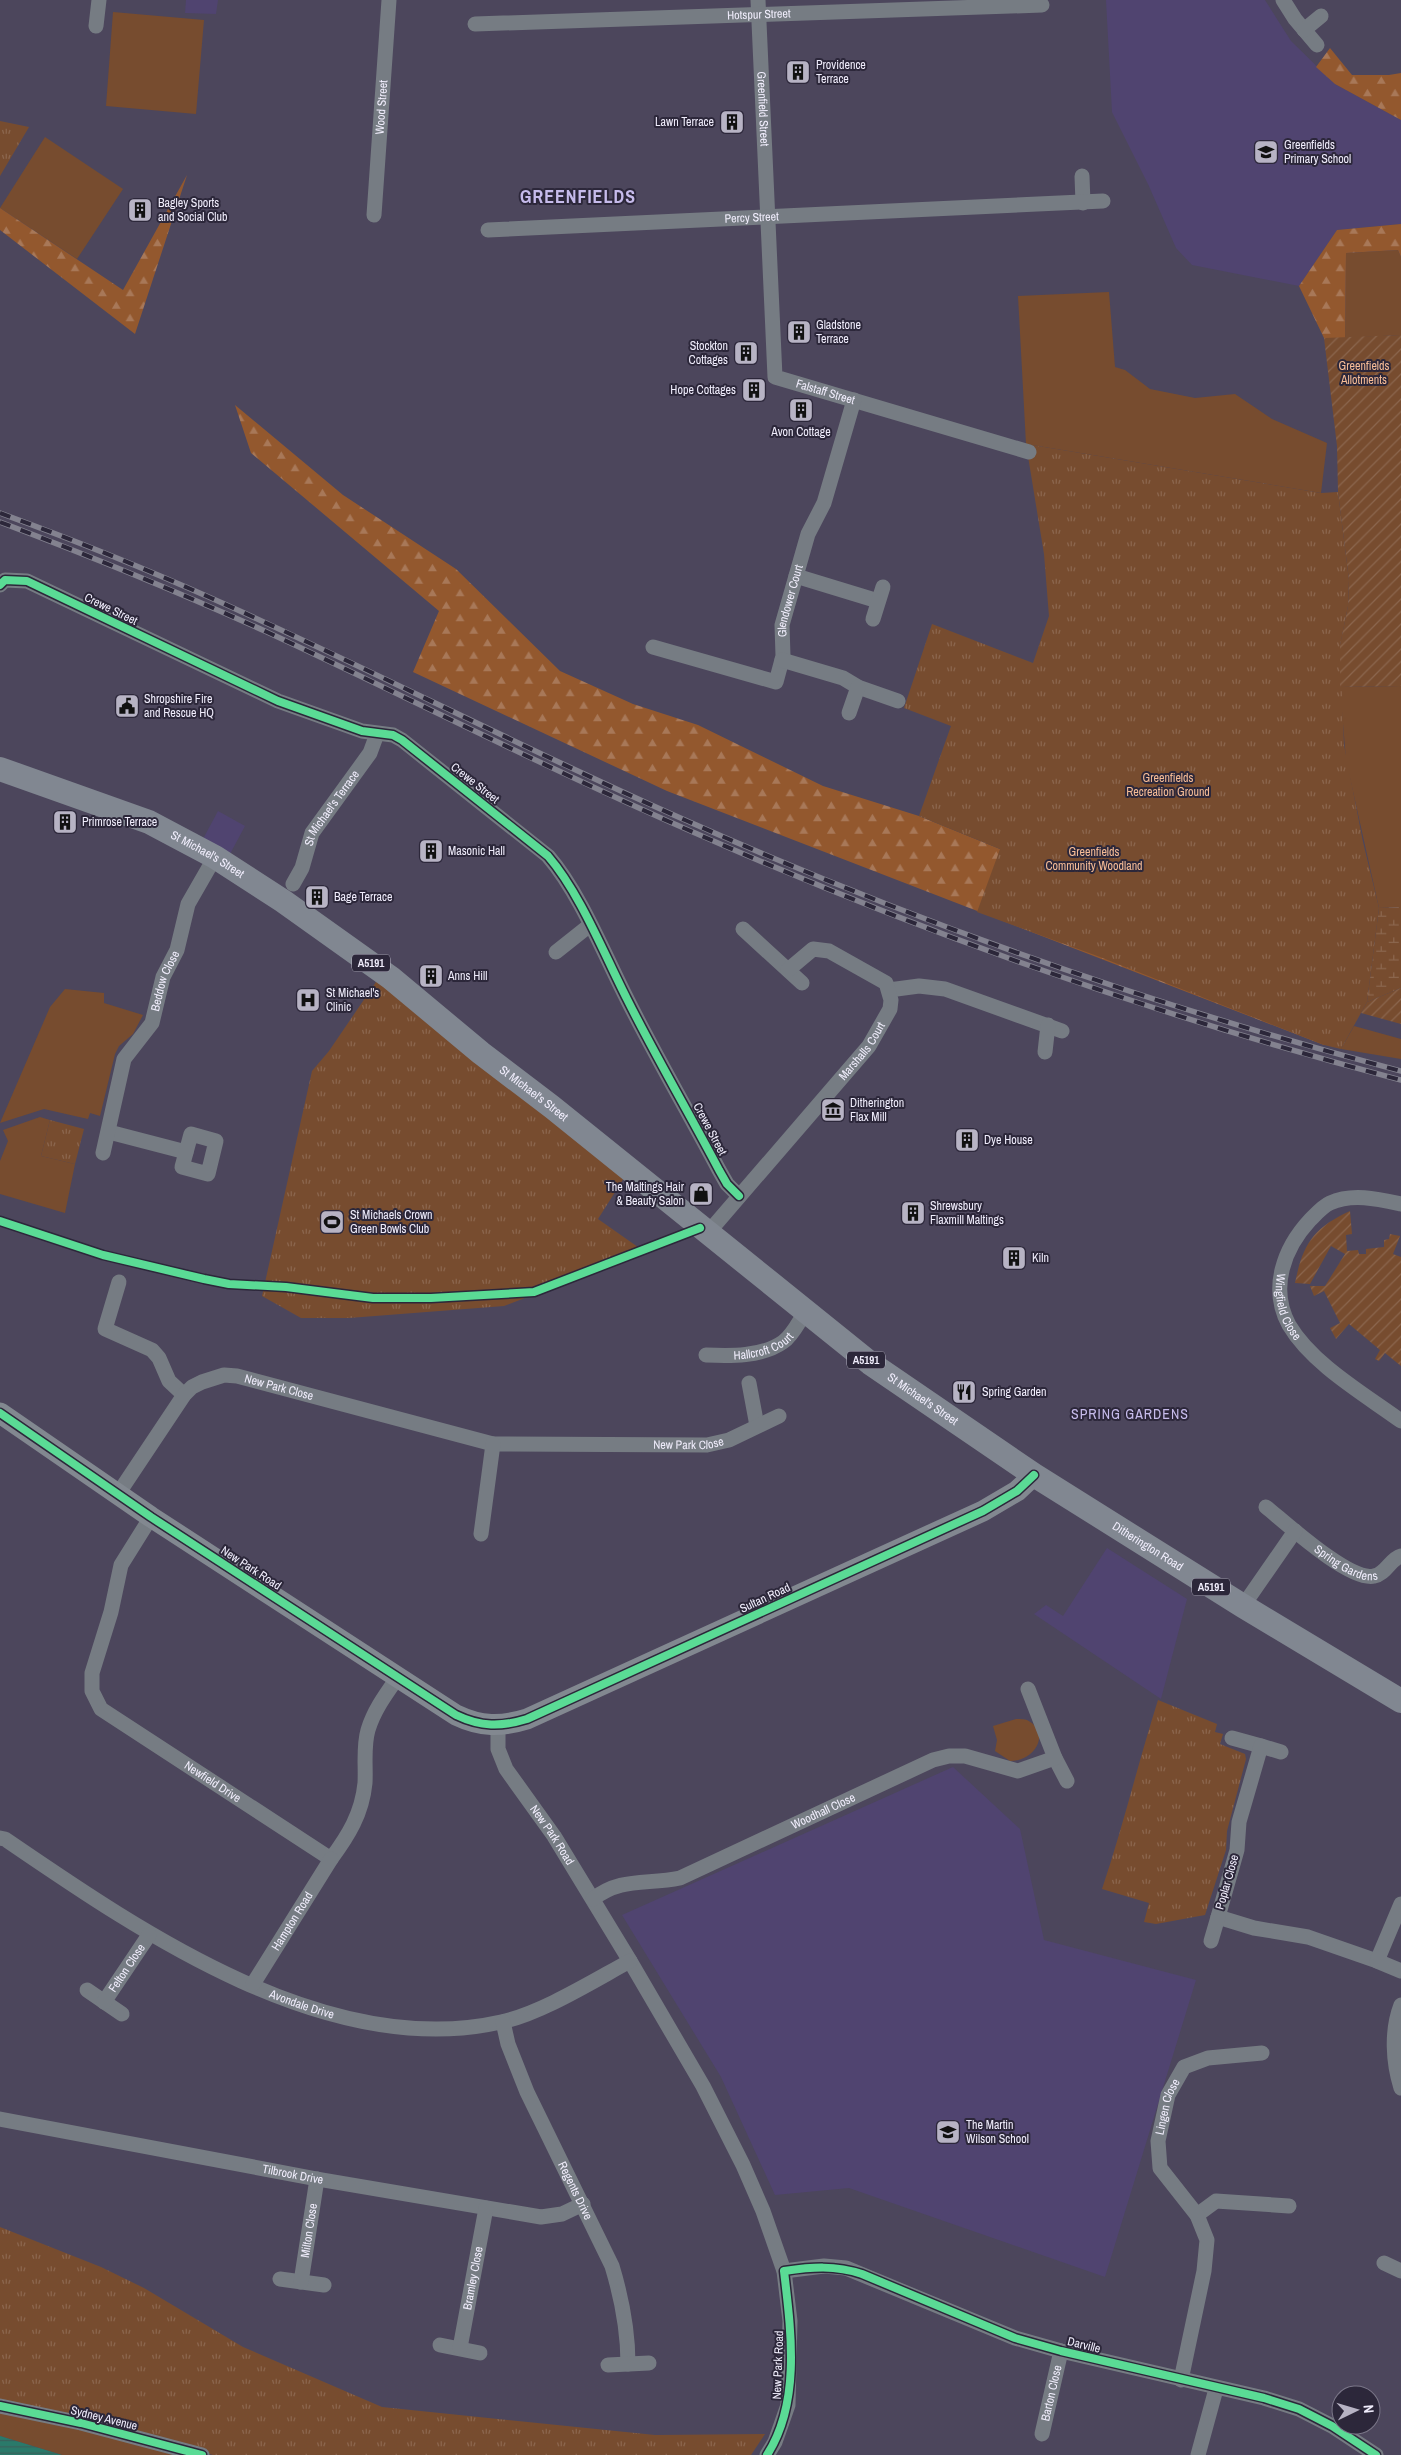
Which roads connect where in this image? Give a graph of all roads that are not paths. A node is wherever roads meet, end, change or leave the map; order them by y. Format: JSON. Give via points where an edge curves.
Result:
{"nodes":[{"id":1,"x":99,"y":0,"type":"edge"},
{"id":2,"x":389,"y":0,"type":"edge"},
{"id":3,"x":1283,"y":0,"type":"edge"},
{"id":4,"x":1042,"y":5,"type":"dead end"},
{"id":5,"x":758,"y":7,"type":"edge"},
{"id":6,"x":1321,"y":16,"type":"dead end"},
{"id":7,"x":475,"y":24,"type":"dead end"},
{"id":8,"x":96,"y":26,"type":"dead end"},
{"id":9,"x":1304,"y":30,"type":"junction"},
{"id":10,"x":1317,"y":45,"type":"dead end"},
{"id":11,"x":1082,"y":176,"type":"dead end"},
{"id":12,"x":1103,"y":201,"type":"dead end"},
{"id":13,"x":1083,"y":203,"type":"junction"},
{"id":14,"x":374,"y":215,"type":"dead end"},
{"id":15,"x":767,"y":217,"type":"junction"},
{"id":16,"x":488,"y":230,"type":"dead end"},
{"id":17,"x":854,"y":400,"type":"junction"},
{"id":18,"x":1029,"y":452,"type":"dead end"},
{"id":19,"x":796,"y":576,"type":"junction"},
{"id":20,"x":0,"y":585,"type":"edge"},
{"id":21,"x":873,"y":619,"type":"dead end"},
{"id":22,"x":653,"y":647,"type":"dead end"},
{"id":23,"x":782,"y":660,"type":"junction"},
{"id":24,"x":858,"y":687,"type":"junction"},
{"id":25,"x":898,"y":701,"type":"dead end"},
{"id":26,"x":849,"y":714,"type":"dead end"},
{"id":27,"x":377,"y":734,"type":"junction"},
{"id":28,"x":0,"y":769,"type":"edge"},
{"id":29,"x":215,"y":857,"type":"junction"},
{"id":30,"x":293,"y":884,"type":"dead end"},
{"id":31,"x":590,"y":925,"type":"junction"},
{"id":32,"x":743,"y":928,"type":"dead end"},
{"id":33,"x":556,"y":952,"type":"dead end"},
{"id":34,"x":788,"y":970,"type":"junction"},
{"id":35,"x":802,"y":983,"type":"dead end"},
{"id":36,"x":889,"y":990,"type":"junction"},
{"id":37,"x":1048,"y":1025,"type":"junction"},
{"id":38,"x":1062,"y":1031,"type":"dead end"},
{"id":39,"x":1045,"y":1052,"type":"dead end"},
{"id":40,"x":109,"y":1132,"type":"junction"},
{"id":41,"x":103,"y":1152,"type":"dead end"},
{"id":42,"x":186,"y":1152,"type":"dead end"},
{"id":43,"x":739,"y":1196,"type":"junction"},
{"id":44,"x":1401,"y":1204,"type":"edge"},
{"id":45,"x":707,"y":1234,"type":"junction"},
{"id":46,"x":119,"y":1282,"type":"dead end"},
{"id":47,"x":806,"y":1310,"type":"junction"},
{"id":48,"x":706,"y":1355,"type":"dead end"},
{"id":49,"x":749,"y":1383,"type":"dead end"},
{"id":50,"x":184,"y":1394,"type":"junction"},
{"id":51,"x":0,"y":1414,"type":"edge"},
{"id":52,"x":779,"y":1416,"type":"dead end"},
{"id":53,"x":1401,"y":1421,"type":"edge"},
{"id":54,"x":757,"y":1426,"type":"junction"},
{"id":55,"x":493,"y":1444,"type":"junction"},
{"id":56,"x":1034,"y":1475,"type":"junction"},
{"id":57,"x":118,"y":1494,"type":"junction"},
{"id":58,"x":1266,"y":1507,"type":"dead end"},
{"id":59,"x":151,"y":1517,"type":"junction"},
{"id":60,"x":1295,"y":1531,"type":"junction"},
{"id":61,"x":482,"y":1534,"type":"dead end"},
{"id":62,"x":1398,"y":1557,"type":"edge"},
{"id":63,"x":1243,"y":1606,"type":"junction"},
{"id":64,"x":398,"y":1676,"type":"junction"},
{"id":65,"x":1028,"y":1689,"type":"dead end"},
{"id":66,"x":1397,"y":1700,"type":"edge"},
{"id":67,"x":498,"y":1726,"type":"junction"},
{"id":68,"x":1232,"y":1738,"type":"dead end"},
{"id":69,"x":1261,"y":1746,"type":"junction"},
{"id":70,"x":1281,"y":1752,"type":"dead end"},
{"id":71,"x":1055,"y":1758,"type":"junction"},
{"id":72,"x":1067,"y":1781,"type":"dead end"},
{"id":73,"x":0,"y":1838,"type":"edge"},
{"id":74,"x":331,"y":1859,"type":"junction"},
{"id":75,"x":593,"y":1898,"type":"junction"},
{"id":76,"x":1401,"y":1904,"type":"edge"},
{"id":77,"x":1218,"y":1916,"type":"junction"},
{"id":78,"x":1396,"y":1933,"type":"edge"},
{"id":79,"x":149,"y":1935,"type":"junction"},
{"id":80,"x":1211,"y":1941,"type":"dead end"},
{"id":81,"x":630,"y":1961,"type":"junction"},
{"id":82,"x":1377,"y":1961,"type":"junction"},
{"id":83,"x":1401,"y":1971,"type":"edge"},
{"id":84,"x":252,"y":1984,"type":"junction"},
{"id":85,"x":87,"y":1990,"type":"dead end"},
{"id":86,"x":104,"y":2002,"type":"junction"},
{"id":87,"x":1401,"y":2005,"type":"edge"},
{"id":88,"x":122,"y":2014,"type":"dead end"},
{"id":89,"x":503,"y":2022,"type":"junction"},
{"id":90,"x":1262,"y":2054,"type":"dead end"},
{"id":91,"x":1401,"y":2088,"type":"edge"},
{"id":92,"x":0,"y":2119,"type":"edge"},
{"id":93,"x":317,"y":2179,"type":"junction"},
{"id":94,"x":583,"y":2204,"type":"junction"},
{"id":95,"x":1289,"y":2206,"type":"dead end"},
{"id":96,"x":486,"y":2208,"type":"junction"},
{"id":97,"x":1197,"y":2215,"type":"junction"},
{"id":98,"x":1384,"y":2263,"type":"dead end"},
{"id":99,"x":1401,"y":2271,"type":"edge"},
{"id":100,"x":784,"y":2272,"type":"junction"},
{"id":101,"x":280,"y":2279,"type":"dead end"},
{"id":102,"x":301,"y":2282,"type":"junction"},
{"id":103,"x":324,"y":2285,"type":"dead end"},
{"id":104,"x":440,"y":2345,"type":"dead end"},
{"id":105,"x":460,"y":2348,"type":"junction"},
{"id":106,"x":1061,"y":2351,"type":"junction"},
{"id":107,"x":480,"y":2353,"type":"dead end"},
{"id":108,"x":649,"y":2363,"type":"dead end"},
{"id":109,"x":628,"y":2364,"type":"junction"},
{"id":110,"x":608,"y":2365,"type":"dead end"},
{"id":111,"x":1181,"y":2380,"type":"junction"},
{"id":112,"x":1216,"y":2388,"type":"junction"},
{"id":113,"x":0,"y":2406,"type":"edge"},
{"id":114,"x":1042,"y":2434,"type":"dead end"},
{"id":115,"x":202,"y":2455,"type":"edge"},
{"id":116,"x":767,"y":2455,"type":"edge"},
{"id":117,"x":1198,"y":2455,"type":"edge"},
{"id":118,"x":1376,"y":2455,"type":"edge"}],
"edges":[{"from":1,"to":8,"type":"street"},
{"from":2,"to":14,"type":"street","name":"Wood Street"},
{"from":3,"to":9,"type":"street"},
{"from":4,"to":5,"type":"street","name":"Hotspur Street"},
{"from":5,"to":7,"type":"street","name":"Hotspur Street"},
{"from":5,"to":15,"type":"street","name":"Greenfield Street"},
{"from":6,"to":9,"type":"street"},
{"from":9,"to":10,"type":"street"},
{"from":11,"to":13,"type":"street"},
{"from":12,"to":13,"type":"street","name":"Percy Street"},
{"from":13,"to":15,"type":"street","name":"Percy Street"},
{"from":15,"to":16,"type":"street","name":"Percy Street"},
{"from":15,"to":17,"type":"street","name":"Falstaff Street","via":[[775,377]]},
{"from":17,"to":18,"type":"street","name":"Falstaff Street"},
{"from":17,"to":19,"type":"street","name":"Glendower Court","via":[[824,503],[812,524]]},
{"from":19,"to":21,"type":"street","via":[[881,594]]},
{"from":19,"to":23,"type":"street","name":"Glendower Court","via":[[782,625]]},
{"from":20,"to":27,"type":"street","name":"Crewe Street","via":[[5,580],[27,581],[262,694]]},
{"from":22,"to":23,"type":"street","name":"Glendower Court","via":[[776,682]]},
{"from":23,"to":24,"type":"street","via":[[843,678]]},
{"from":24,"to":25,"type":"street"},
{"from":24,"to":26,"type":"street"},
{"from":27,"to":30,"type":"street","name":"St Michael's Terrace","via":[[370,753],[312,833],[302,868]]},
{"from":27,"to":31,"type":"street","name":"Crewe Street","via":[[393,735],[402,740],[548,856]]},
{"from":28,"to":29,"type":"main road","name":"St Michael's Street","number":"A5191","via":[[149,822]]},
{"from":29,"to":40,"type":"street","name":"Beddow Close","via":[[188,904],[177,950],[163,977],[152,1023],[124,1059]]},
{"from":29,"to":45,"type":"main road","name":"St Michael's Street","number":"A5191","via":[[391,978]]},
{"from":31,"to":33,"type":"street"},
{"from":31,"to":43,"type":"street","name":"Crewe Street","via":[[719,1170]]},
{"from":32,"to":34,"type":"street"},
{"from":34,"to":35,"type":"street"},
{"from":34,"to":36,"type":"street","via":[[813,949],[821,949],[878,977]]},
{"from":36,"to":37,"type":"street","via":[[919,986],[945,989]]},
{"from":36,"to":43,"type":"street","name":"Marshalls Court","via":[[890,1009],[869,1046]]},
{"from":37,"to":38,"type":"street"},
{"from":37,"to":39,"type":"street"},
{"from":40,"to":41,"type":"street","name":"Beddow Close"},
{"from":40,"to":42,"type":"street"},
{"from":43,"to":45,"type":"street"},
{"from":44,"to":53,"type":"street","name":"Wingfield Close","via":[[1354,1197],[1329,1203],[1295,1236],[1279,1277],[1281,1302],[1299,1340],[1314,1356]]},
{"from":45,"to":47,"type":"main road","name":"St Michael's Street","number":"A5191"},
{"from":46,"to":50,"type":"street","via":[[104,1329],[152,1350],[160,1358],[168,1381]]},
{"from":47,"to":48,"type":"street","name":"Hallcroft Court","via":[[790,1336],[775,1346],[742,1355]]},
{"from":47,"to":56,"type":"main road","name":"St Michael's Street","number":"A5191","via":[[878,1368]]},
{"from":49,"to":54,"type":"street"},
{"from":50,"to":55,"type":"street","name":"New Park Close","via":[[213,1378],[237,1376]]},
{"from":50,"to":57,"type":"street","name":"New Park Close"},
{"from":51,"to":57,"type":"street","name":"New Park Road"},
{"from":52,"to":54,"type":"street","name":"New Park Close"},
{"from":54,"to":55,"type":"street","name":"New Park Close","via":[[729,1440],[707,1445]]},
{"from":55,"to":61,"type":"street"},
{"from":56,"to":63,"type":"main road","name":"Ditherington Road","number":"A5191"},
{"from":56,"to":67,"type":"street","name":"Sultan Road","via":[[1017,1491],[983,1511],[527,1719]]},
{"from":57,"to":59,"type":"street","name":"New Park Road"},
{"from":58,"to":60,"type":"street","name":"Spring Gardens"},
{"from":59,"to":64,"type":"street","name":"New Park Road"},
{"from":59,"to":74,"type":"street","name":"Newfield Drive","via":[[121,1564],[111,1612],[92,1673],[95,1700],[102,1709]]},
{"from":60,"to":62,"type":"street","name":"Spring Gardens","via":[[1344,1568],[1361,1576],[1379,1574]]},
{"from":60,"to":63,"type":"street"},
{"from":63,"to":66,"type":"main road","name":"Ditherington Road","number":"A5191"},
{"from":64,"to":67,"type":"street","name":"New Park Road","via":[[456,1715],[476,1723]]},
{"from":64,"to":74,"type":"street","via":[[378,1705],[367,1731],[361,1808],[351,1831]]},
{"from":65,"to":71,"type":"street"},
{"from":67,"to":75,"type":"street","name":"New Park Road","via":[[498,1749],[506,1769]]},
{"from":68,"to":69,"type":"street"},
{"from":69,"to":70,"type":"street"},
{"from":69,"to":77,"type":"street","name":"Poplar Close","via":[[1239,1822],[1236,1850]]},
{"from":71,"to":72,"type":"street"},
{"from":71,"to":75,"type":"street","name":"Woodhall Close","via":[[1018,1771],[965,1756],[934,1760],[680,1878],[620,1884]]},
{"from":73,"to":79,"type":"street","name":"Avondale Drive"},
{"from":74,"to":84,"type":"street","name":"Hampton Road"},
{"from":75,"to":81,"type":"street","name":"New Park Road"},
{"from":76,"to":78,"type":"street"},
{"from":77,"to":80,"type":"street"},
{"from":77,"to":82,"type":"street","name":"Poplar Close","via":[[1254,1928],[1308,1937]]},
{"from":78,"to":82,"type":"street"},
{"from":79,"to":84,"type":"street","name":"Avondale Drive","via":[[205,1965]]},
{"from":79,"to":86,"type":"street","name":"Felton Close"},
{"from":81,"to":89,"type":"street","name":"Avondale Drive","via":[[547,2004]]},
{"from":81,"to":100,"type":"street","name":"New Park Road","via":[[703,2086],[744,2165]]},
{"from":82,"to":83,"type":"street","name":"Poplar Close"},
{"from":84,"to":89,"type":"street","name":"Avondale Drive","via":[[301,2004],[386,2026],[463,2029]]},
{"from":85,"to":86,"type":"street","name":"Felton Close"},
{"from":86,"to":88,"type":"street","name":"Felton Close"},
{"from":87,"to":91,"type":"street","via":[[1394,2045]]},
{"from":89,"to":94,"type":"street","name":"Regents Drive","via":[[527,2092]]},
{"from":90,"to":97,"type":"street","name":"Lingen Close","via":[[1208,2058],[1184,2067],[1168,2095],[1158,2141],[1160,2168]]},
{"from":92,"to":93,"type":"street","name":"Tilbrook Drive"},
{"from":93,"to":96,"type":"street","name":"Tilbrook Drive"},
{"from":93,"to":102,"type":"street","name":"Milton Close"},
{"from":94,"to":96,"type":"street","name":"Tilbrook Drive","via":[[562,2214],[541,2217]]},
{"from":94,"to":109,"type":"street","name":"Regents Drive","via":[[621,2293]]},
{"from":95,"to":97,"type":"street","via":[[1216,2201]]},
{"from":96,"to":105,"type":"street","name":"Bramley Close"},
{"from":97,"to":111,"type":"street","name":"Lingen Close","via":[[1207,2240],[1204,2271]]},
{"from":98,"to":99,"type":"street"},
{"from":100,"to":106,"type":"street","name":"Darville","via":[[824,2266],[846,2268],[1016,2338]]},
{"from":100,"to":116,"type":"street","name":"New Park Road","via":[[790,2321],[788,2405]]},
{"from":101,"to":102,"type":"street"},
{"from":102,"to":103,"type":"street"},
{"from":104,"to":105,"type":"street"},
{"from":105,"to":107,"type":"street"},
{"from":106,"to":111,"type":"street","name":"Darville"},
{"from":106,"to":114,"type":"street","name":"Barton Close"},
{"from":108,"to":109,"type":"street"},
{"from":109,"to":110,"type":"street"},
{"from":111,"to":112,"type":"street","name":"Darville"},
{"from":112,"to":117,"type":"street"},
{"from":112,"to":118,"type":"street","name":"Darville","via":[[1299,2409]]},
{"from":113,"to":115,"type":"street","name":"Sydney Avenue","via":[[81,2423]]}]}
